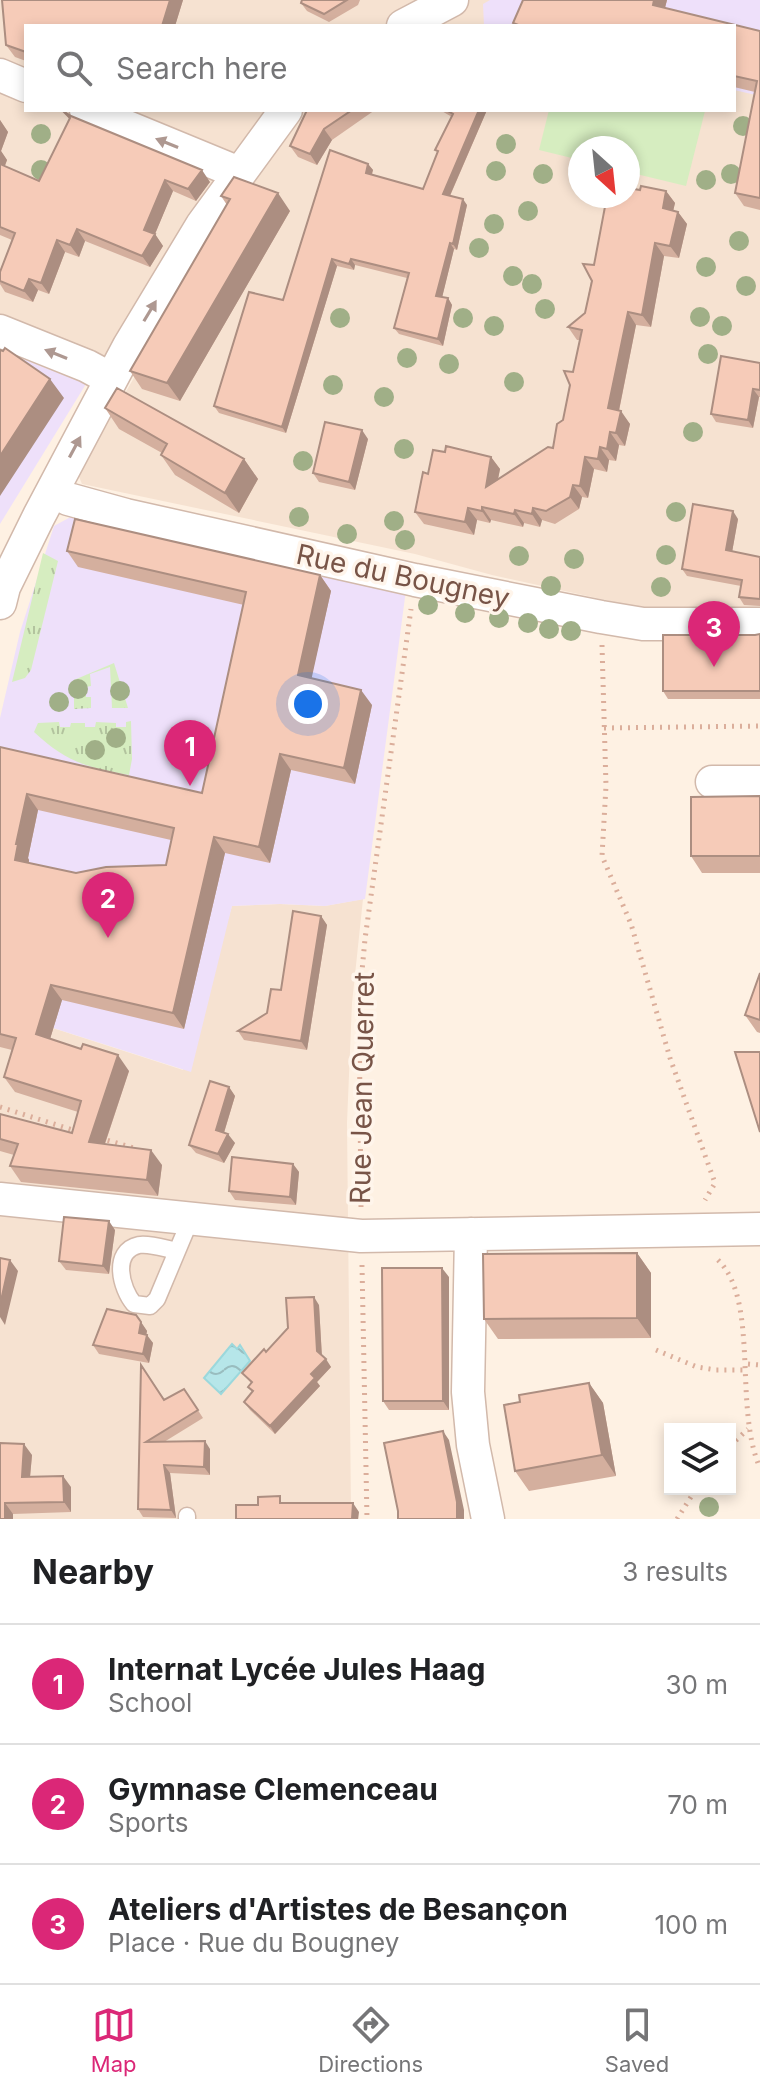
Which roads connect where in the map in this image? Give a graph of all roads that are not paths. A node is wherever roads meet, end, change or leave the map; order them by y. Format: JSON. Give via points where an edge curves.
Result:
{"nodes":[{"id":1,"x":452,"y":0,"type":"edge"},
{"id":2,"x":407,"y":24,"type":"edge"},
{"id":3,"x":0,"y":75,"type":"edge"},
{"id":4,"x":24,"y":85,"type":"edge"},
{"id":5,"x":91,"y":112,"type":"edge"},
{"id":6,"x":285,"y":112,"type":"edge"},
{"id":7,"x":239,"y":173,"type":"junction"},
{"id":8,"x":0,"y":331,"type":"edge"},
{"id":9,"x":111,"y":379,"type":"junction"},
{"id":10,"x":53,"y":490,"type":"junction"},
{"id":11,"x":0,"y":603,"type":"edge"},
{"id":12,"x":760,"y":624,"type":"edge"},
{"id":13,"x":712,"y":782,"type":"dead end"},
{"id":14,"x":760,"y":782,"type":"edge"},
{"id":15,"x":0,"y":1199,"type":"edge"},
{"id":16,"x":191,"y":1218,"type":"junction"},
{"id":17,"x":760,"y":1229,"type":"edge"},
{"id":18,"x":471,"y":1234,"type":"junction"},
{"id":19,"x":177,"y":1251,"type":"dead end"},
{"id":20,"x":488,"y":1519,"type":"edge"}],
"edges":[{"from":1,"to":2,"type":"street"},
{"from":3,"to":4,"type":"street"},
{"from":7,"to":5,"type":"street","one_way":true},
{"from":6,"to":7,"type":"street"},
{"from":9,"to":7,"type":"street","one_way":true},
{"from":9,"to":8,"type":"street","one_way":true},
{"from":10,"to":9,"type":"street","one_way":true},
{"from":10,"to":11,"type":"street"},
{"from":10,"to":12,"type":"street","name":"Rue du Bougney","via":[[126,515],[601,617],[643,624]]},
{"from":13,"to":14,"type":"street"},
{"from":15,"to":16,"type":"street","name":"Rue Jean Querret"},
{"from":16,"to":18,"type":"street","name":"Rue Jean Querret","via":[[361,1236]]},
{"from":16,"to":19,"type":"lane"},
{"from":17,"to":18,"type":"street"},
{"from":18,"to":20,"type":"street","via":[[468,1392]]}]}
